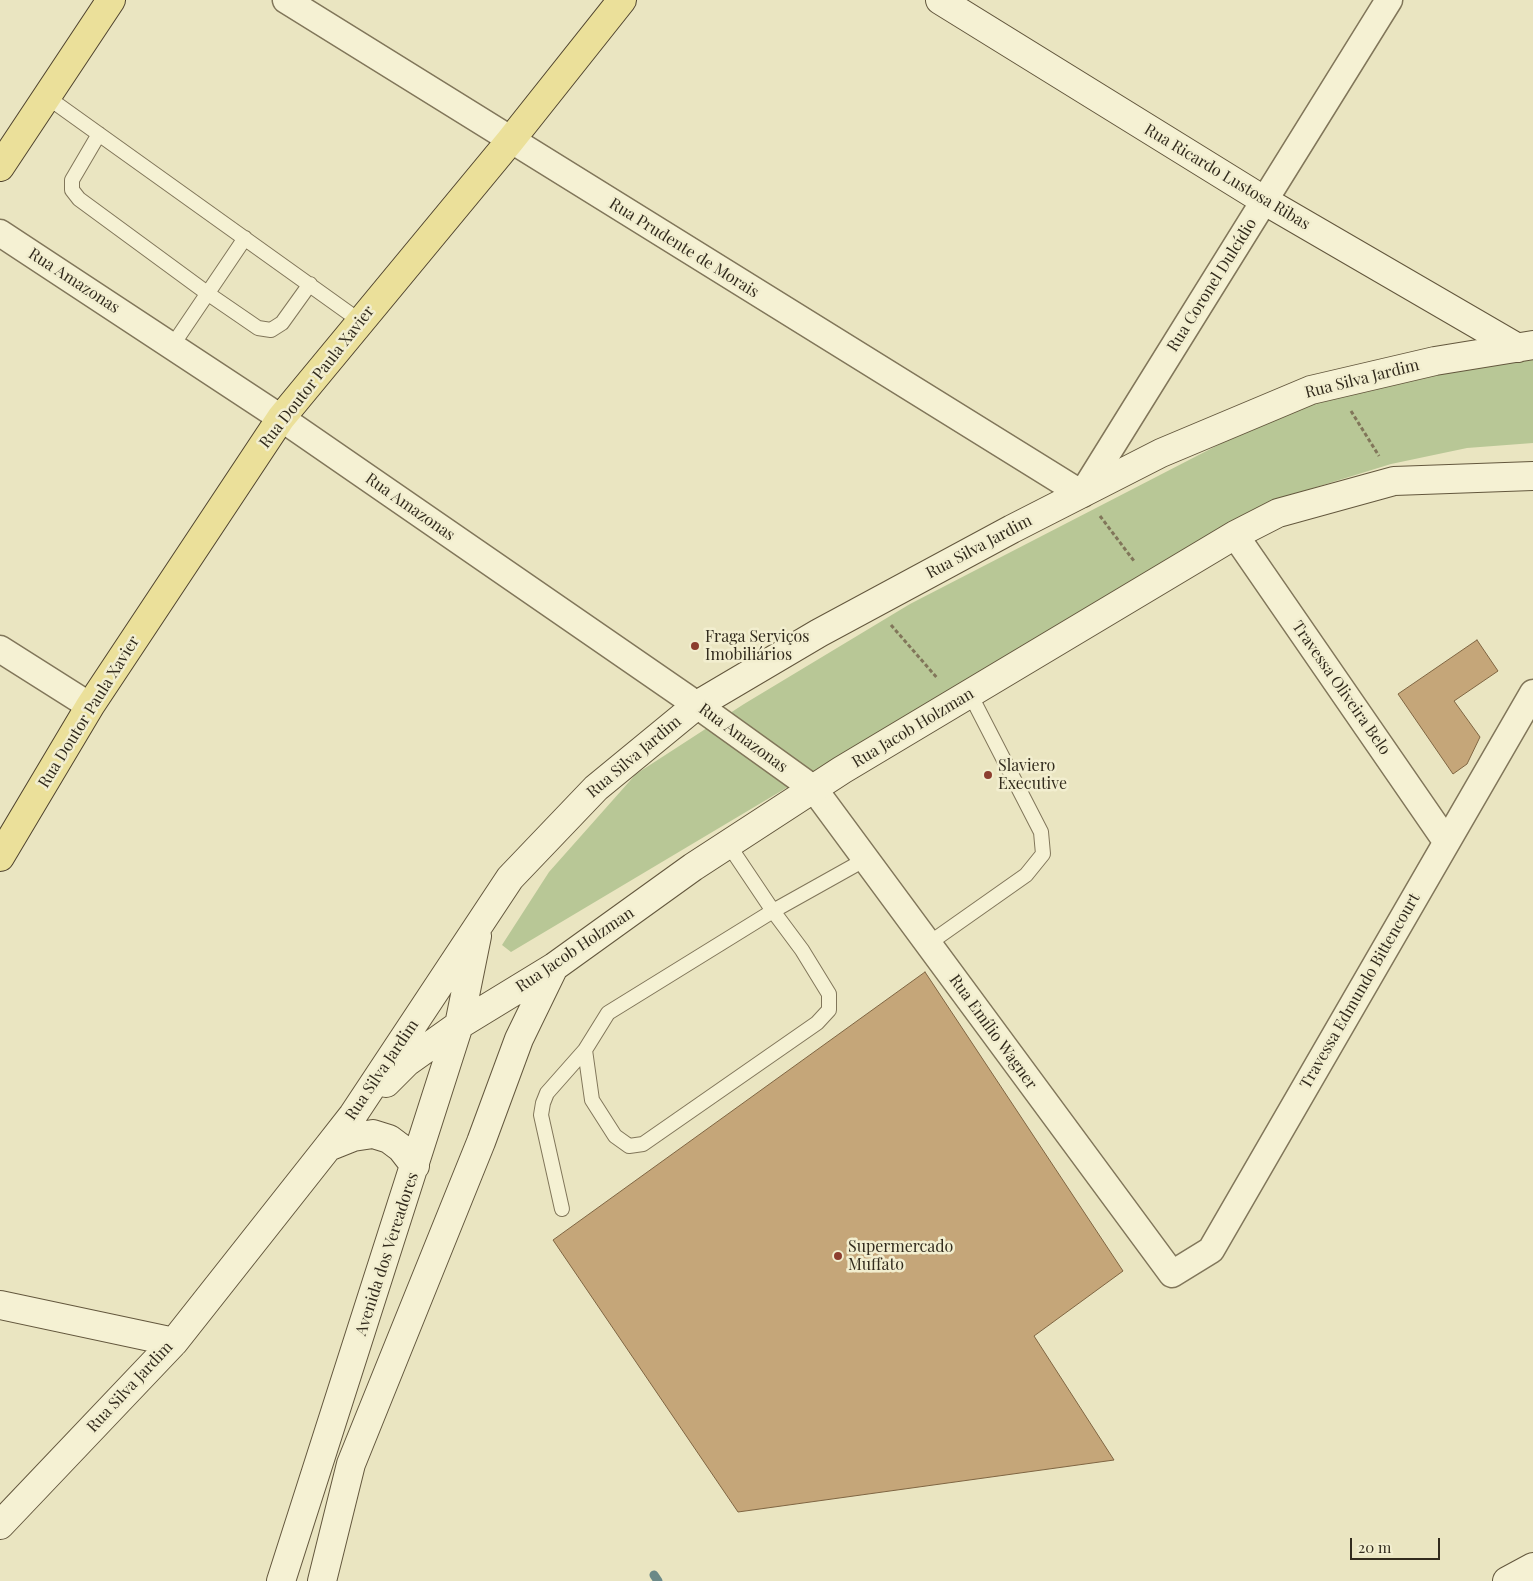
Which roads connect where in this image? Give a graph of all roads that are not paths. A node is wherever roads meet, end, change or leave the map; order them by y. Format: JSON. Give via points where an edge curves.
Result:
{"nodes":[{"id":1,"x":111,"y":0,"type":"edge"},
{"id":2,"x":286,"y":0,"type":"edge"},
{"id":3,"x":622,"y":0,"type":"edge"},
{"id":4,"x":940,"y":0,"type":"edge"},
{"id":5,"x":1389,"y":0,"type":"edge"},
{"id":6,"x":47,"y":96,"type":"junction"},
{"id":7,"x":99,"y":134,"type":"junction"},
{"id":8,"x":510,"y":141,"type":"junction"},
{"id":9,"x":0,"y":167,"type":"edge"},
{"id":10,"x":1265,"y":201,"type":"junction"},
{"id":11,"x":0,"y":233,"type":"edge"},
{"id":12,"x":245,"y":238,"type":"junction"},
{"id":13,"x":310,"y":284,"type":"junction"},
{"id":14,"x":207,"y":293,"type":"junction"},
{"id":15,"x":360,"y":321,"type":"junction"},
{"id":16,"x":172,"y":346,"type":"junction"},
{"id":17,"x":1525,"y":346,"type":"edge"},
{"id":18,"x":280,"y":418,"type":"junction"},
{"id":19,"x":1533,"y":476,"type":"edge"},
{"id":20,"x":1082,"y":494,"type":"junction"},
{"id":21,"x":1236,"y":535,"type":"junction"},
{"id":22,"x":0,"y":649,"type":"edge"},
{"id":23,"x":1533,"y":693,"type":"edge"},
{"id":24,"x":964,"y":698,"type":"junction"},
{"id":25,"x":697,"y":704,"type":"junction"},
{"id":26,"x":90,"y":706,"type":"junction"},
{"id":27,"x":814,"y":789,"type":"junction"},
{"id":28,"x":1446,"y":841,"type":"junction"},
{"id":29,"x":728,"y":844,"type":"junction"},
{"id":30,"x":0,"y":857,"type":"edge"},
{"id":31,"x":866,"y":859,"type":"junction"},
{"id":32,"x":773,"y":911,"type":"junction"},
{"id":33,"x":479,"y":922,"type":"junction"},
{"id":34,"x":928,"y":944,"type":"junction"},
{"id":35,"x":554,"y":967,"type":"junction"},
{"id":36,"x":459,"y":1025,"type":"junction"},
{"id":37,"x":585,"y":1050,"type":"junction"},
{"id":38,"x":353,"y":1115,"type":"junction"},
{"id":39,"x":328,"y":1147,"type":"junction"},
{"id":40,"x":415,"y":1166,"type":"junction"},
{"id":41,"x":562,"y":1209,"type":"dead end"},
{"id":42,"x":1172,"y":1274,"type":"joint"},
{"id":43,"x":0,"y":1305,"type":"edge"},
{"id":44,"x":174,"y":1342,"type":"junction"},
{"id":45,"x":0,"y":1525,"type":"edge"},
{"id":46,"x":1533,"y":1567,"type":"edge"},
{"id":47,"x":281,"y":1581,"type":"edge"},
{"id":48,"x":322,"y":1581,"type":"edge"},
{"id":49,"x":1507,"y":1581,"type":"edge"}],
"edges":[{"from":1,"to":6,"type":"main road"},
{"from":2,"to":8,"type":"street","name":"Rua Prudente de Morais"},
{"from":3,"to":8,"type":"main road","name":"Rua Doutor Paula Xavier"},
{"from":4,"to":10,"type":"main road","name":"Rua Ricardo Lustosa Ribas"},
{"from":5,"to":10,"type":"street","name":"Rua Coronel Dulcídio"},
{"from":6,"to":7,"type":"lane"},
{"from":6,"to":9,"type":"main road"},
{"from":7,"to":12,"type":"lane"},
{"from":7,"to":14,"type":"lane","via":[[72,180],[72,190],[79,199]]},
{"from":8,"to":15,"type":"main road","name":"Rua Doutor Paula Xavier"},
{"from":8,"to":20,"type":"street","name":"Rua Prudente de Morais"},
{"from":10,"to":17,"type":"main road","name":"Rua Ricardo Lustosa Ribas"},
{"from":10,"to":20,"type":"street","name":"Rua Coronel Dulcídio"},
{"from":11,"to":16,"type":"street","name":"Rua Amazonas"},
{"from":12,"to":13,"type":"lane"},
{"from":12,"to":14,"type":"lane"},
{"from":13,"to":14,"type":"lane","via":[[282,323],[271,330],[258,328]]},
{"from":13,"to":15,"type":"lane"},
{"from":14,"to":16,"type":"lane"},
{"from":15,"to":18,"type":"main road","name":"Rua Doutor Paula Xavier"},
{"from":16,"to":18,"type":"street","name":"Rua Amazonas"},
{"from":17,"to":20,"type":"main road","name":"Rua Silva Jardim","via":[[1435,361],[1310,390],[1162,453]]},
{"from":18,"to":25,"type":"street","name":"Rua Amazonas"},
{"from":18,"to":26,"type":"main road","name":"Rua Doutor Paula Xavier"},
{"from":19,"to":21,"type":"main road","name":"Rua Jacob Holzman","via":[[1394,481],[1278,513]]},
{"from":20,"to":25,"type":"main road","name":"Rua Silva Jardim","via":[[873,604]]},
{"from":21,"to":24,"type":"main road","name":"Rua Jacob Holzman"},
{"from":21,"to":28,"type":"street","name":"Travessa Oliveira Belo"},
{"from":22,"to":26,"type":"street"},
{"from":23,"to":28,"type":"street","name":"Travessa Edmundo Bittencourt"},
{"from":24,"to":27,"type":"main road","name":"Rua Jacob Holzman"},
{"from":24,"to":34,"type":"lane","via":[[1041,832],[1042,854],[1026,875]]},
{"from":25,"to":27,"type":"street","name":"Rua Amazonas"},
{"from":25,"to":33,"type":"main road","name":"Rua Silva Jardim","via":[[596,788],[510,878]]},
{"from":26,"to":30,"type":"main road","name":"Rua Doutor Paula Xavier"},
{"from":27,"to":29,"type":"main road","name":"Rua Jacob Holzman"},
{"from":27,"to":31,"type":"street","name":"Rua Emílio Wagner"},
{"from":28,"to":42,"type":"street","name":"Travessa Edmundo Bittencourt","via":[[1211,1250]]},
{"from":29,"to":32,"type":"lane"},
{"from":29,"to":35,"type":"main road","name":"Rua Jacob Holzman"},
{"from":31,"to":32,"type":"lane"},
{"from":31,"to":34,"type":"street","name":"Rua Emílio Wagner"},
{"from":32,"to":37,"type":"lane","via":[[608,1013]]},
{"from":32,"to":37,"type":"lane","via":[[829,994],[829,1010],[817,1023],[643,1144],[629,1146],[615,1136],[592,1100]]},
{"from":33,"to":36,"type":"main road","name":"Avenida dos Vereadores"},
{"from":33,"to":38,"type":"main road","name":"Rua Silva Jardim"},
{"from":34,"to":42,"type":"street","name":"Rua Emílio Wagner"},
{"from":35,"to":36,"type":"main road","name":"Rua Jacob Holzman"},
{"from":35,"to":48,"type":"main road","via":[[519,1039],[351,1464]]},
{"from":36,"to":38,"type":"main road","name":"Rua Jacob Holzman","via":[[407,1062]]},
{"from":36,"to":40,"type":"main road","name":"Avenida dos Vereadores"},
{"from":37,"to":41,"type":"lane","via":[[547,1093],[541,1115]]},
{"from":38,"to":39,"type":"main road","name":"Rua Silva Jardim"},
{"from":39,"to":40,"type":"main road","via":[[352,1137],[373,1134],[389,1139],[401,1148]]},
{"from":39,"to":44,"type":"main road","name":"Rua Silva Jardim"},
{"from":40,"to":47,"type":"main road","name":"Avenida dos Vereadores"},
{"from":43,"to":44,"type":"main road"},
{"from":44,"to":45,"type":"main road","name":"Rua Silva Jardim"},
{"from":46,"to":49,"type":"main road"}]}
